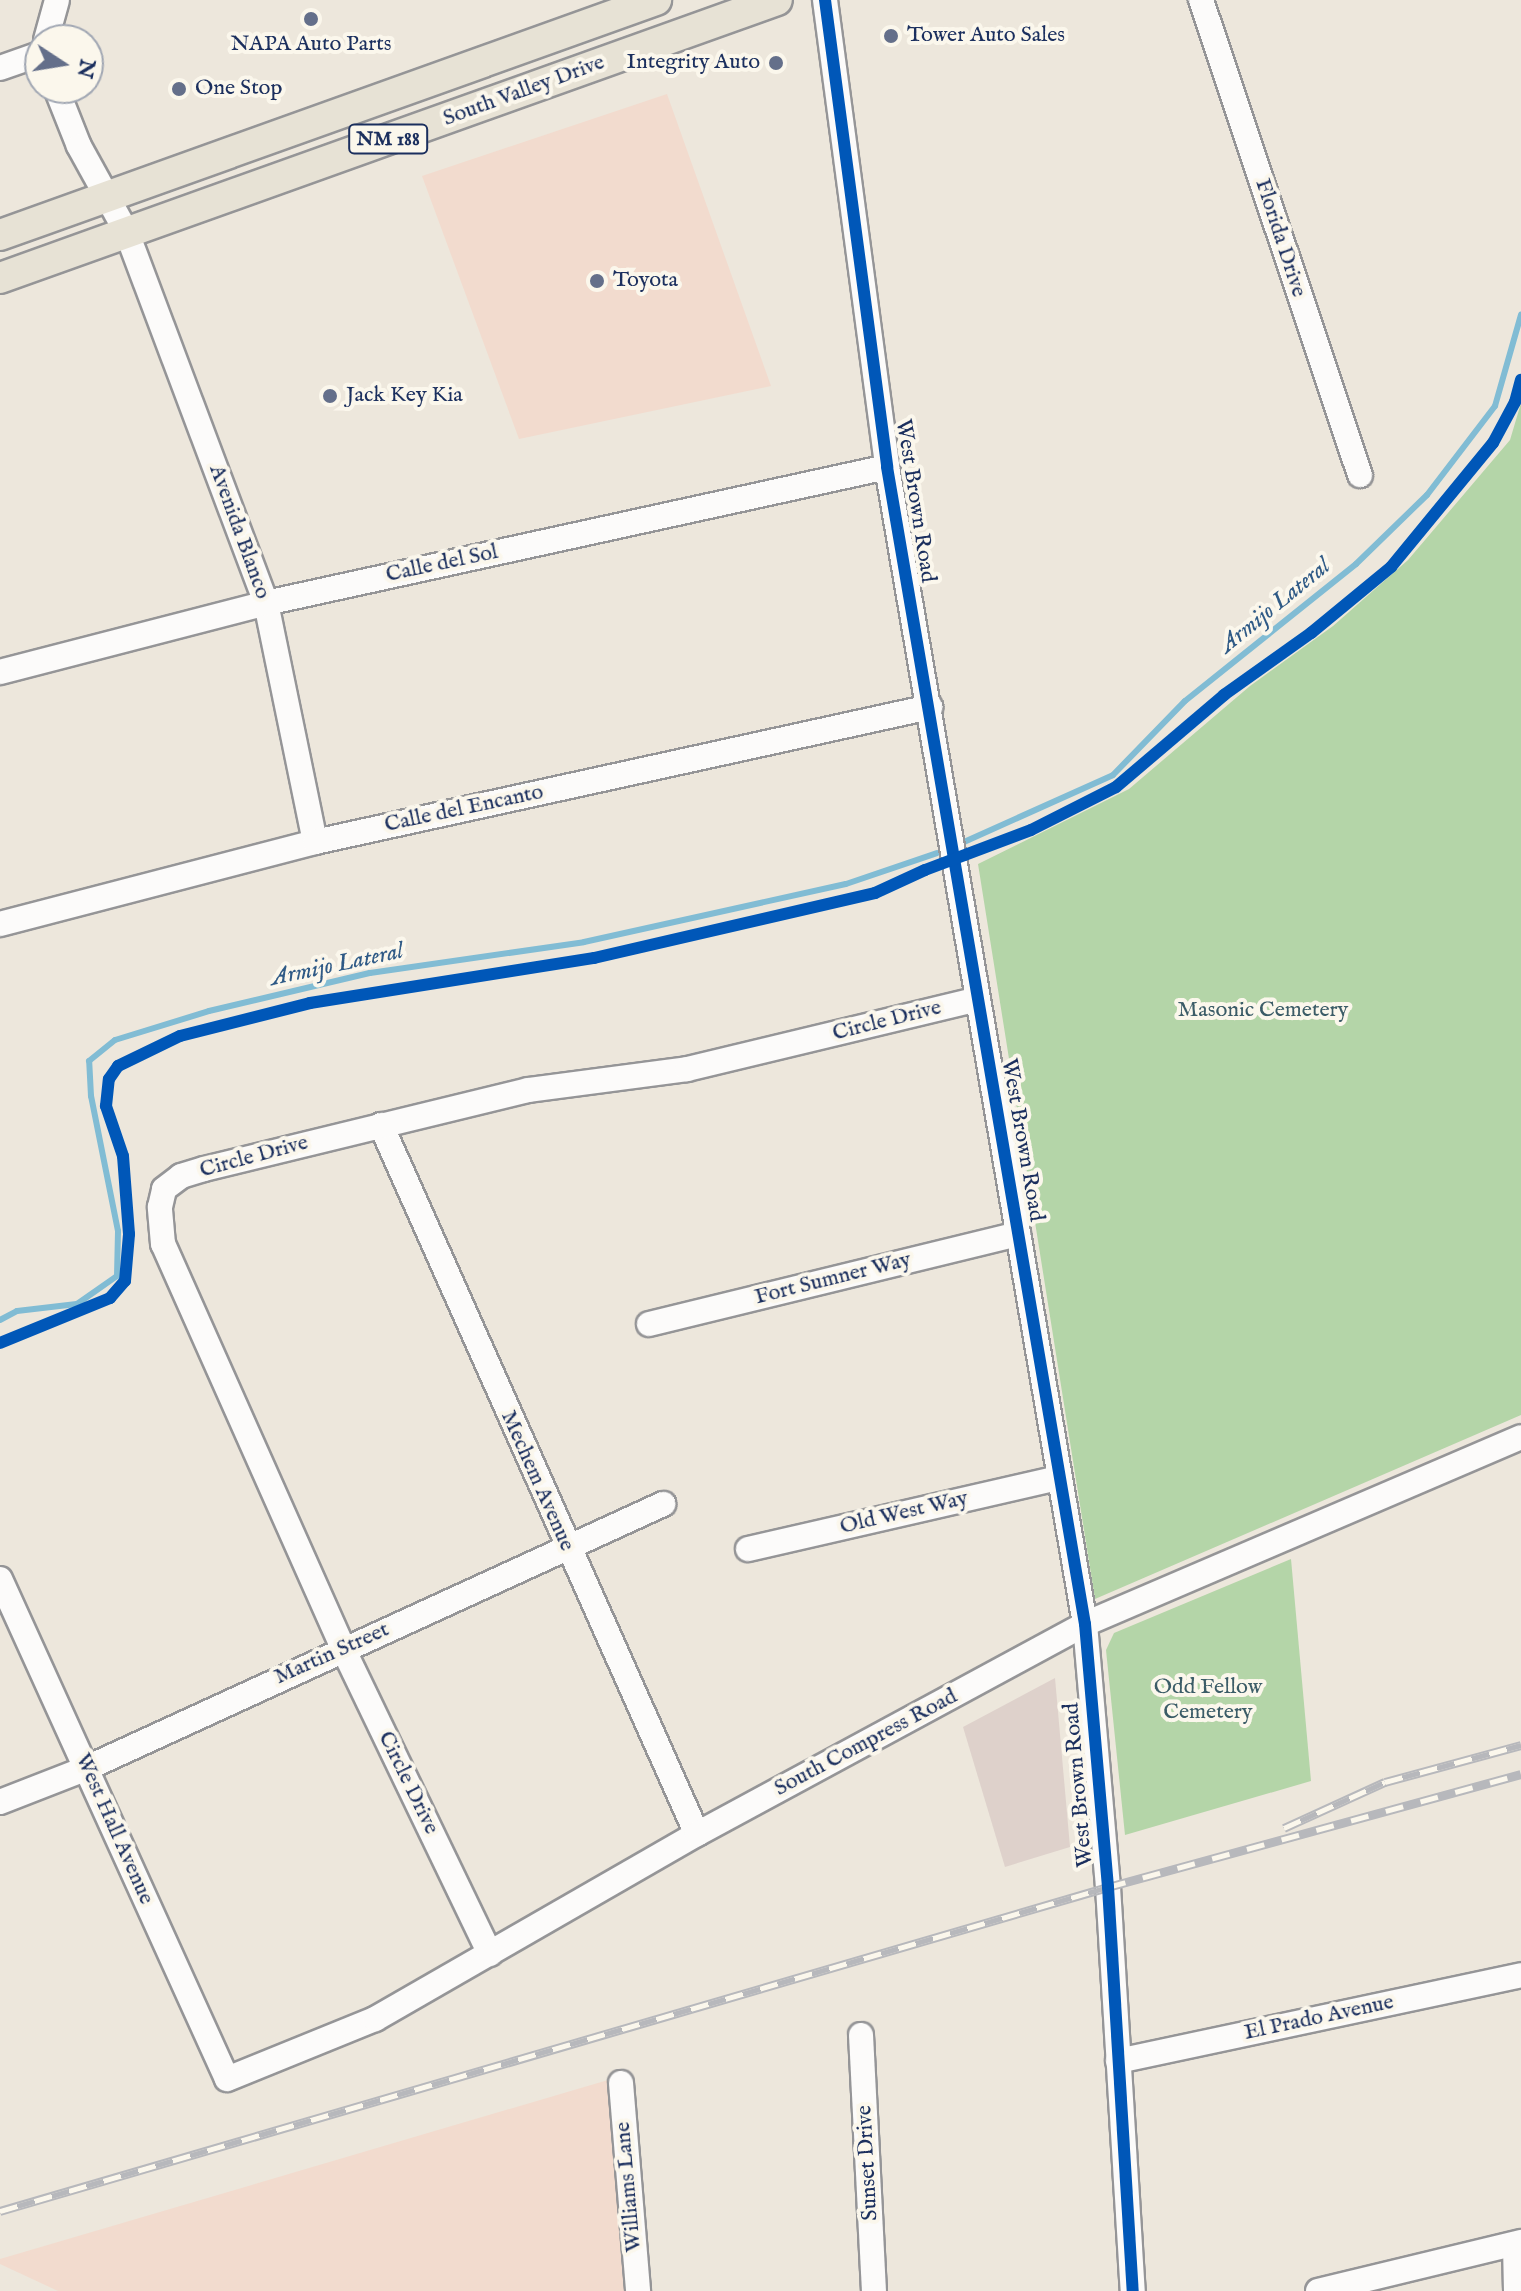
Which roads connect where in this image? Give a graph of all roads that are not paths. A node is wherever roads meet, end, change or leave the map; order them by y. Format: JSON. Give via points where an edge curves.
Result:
{"nodes":[{"id":1,"x":57,"y":0,"type":"edge"},
{"id":2,"x":656,"y":0,"type":"edge"},
{"id":3,"x":777,"y":0,"type":"edge"},
{"id":4,"x":825,"y":0,"type":"edge"},
{"id":5,"x":1201,"y":0,"type":"edge"},
{"id":6,"x":50,"y":24,"type":"edge"},
{"id":7,"x":24,"y":60,"type":"edge"},
{"id":8,"x":0,"y":68,"type":"edge"},
{"id":9,"x":63,"y":104,"type":"edge"},
{"id":10,"x":104,"y":198,"type":"junction"},
{"id":11,"x":127,"y":233,"type":"junction"},
{"id":12,"x":0,"y":235,"type":"edge"},
{"id":13,"x":0,"y":278,"type":"edge"},
{"id":14,"x":887,"y":467,"type":"junction"},
{"id":15,"x":1360,"y":475,"type":"dead end"},
{"id":16,"x":266,"y":603,"type":"junction"},
{"id":17,"x":0,"y":672,"type":"edge"},
{"id":18,"x":930,"y":707,"type":"junction"},
{"id":19,"x":315,"y":842,"type":"junction"},
{"id":20,"x":0,"y":924,"type":"edge"},
{"id":21,"x":978,"y":999,"type":"junction"},
{"id":22,"x":381,"y":1125,"type":"junction"},
{"id":23,"x":1018,"y":1234,"type":"junction"},
{"id":24,"x":649,"y":1324,"type":"dead end"},
{"id":25,"x":1521,"y":1437,"type":"edge"},
{"id":26,"x":1059,"y":1478,"type":"junction"},
{"id":27,"x":663,"y":1504,"type":"dead end"},
{"id":28,"x":748,"y":1549,"type":"dead end"},
{"id":29,"x":568,"y":1550,"type":"junction"},
{"id":30,"x":0,"y":1579,"type":"edge"},
{"id":31,"x":1085,"y":1624,"type":"junction"},
{"id":32,"x":343,"y":1648,"type":"junction"},
{"id":33,"x":87,"y":1768,"type":"junction"},
{"id":34,"x":0,"y":1802,"type":"edge"},
{"id":35,"x":697,"y":1834,"type":"junction"},
{"id":36,"x":490,"y":1954,"type":"junction"},
{"id":37,"x":1521,"y":1975,"type":"edge"},
{"id":38,"x":861,"y":2035,"type":"dead end"},
{"id":39,"x":1118,"y":2061,"type":"junction"},
{"id":40,"x":227,"y":2079,"type":"joint"},
{"id":41,"x":621,"y":2083,"type":"dead end"},
{"id":42,"x":1518,"y":2243,"type":"edge"},
{"id":43,"x":638,"y":2291,"type":"edge"},
{"id":44,"x":874,"y":2291,"type":"edge"},
{"id":45,"x":1133,"y":2291,"type":"edge"},
{"id":46,"x":1318,"y":2291,"type":"edge"},
{"id":47,"x":1516,"y":2291,"type":"edge"}],
"edges":[{"from":1,"to":6,"type":"street"},
{"from":2,"to":10,"type":"main road","name":"South Valley Drive","number":"NM 188"},
{"from":3,"to":11,"type":"main road","name":"South Valley Drive","number":"NM 188"},
{"from":4,"to":14,"type":"street","name":"West Brown Road"},
{"from":5,"to":15,"type":"street","name":"Florida Drive"},
{"from":7,"to":8,"type":"street"},
{"from":9,"to":10,"type":"street","name":"Avenida Blanco"},
{"from":10,"to":11,"type":"street","name":"Avenida Blanco"},
{"from":10,"to":12,"type":"main road","name":"South Valley Drive","number":"NM 188"},
{"from":11,"to":13,"type":"main road","name":"South Valley Drive","number":"NM 188"},
{"from":11,"to":16,"type":"street","name":"Avenida Blanco"},
{"from":14,"to":16,"type":"street","name":"Calle del Sol"},
{"from":14,"to":18,"type":"street","name":"West Brown Road"},
{"from":16,"to":17,"type":"street","name":"Calle del Sol"},
{"from":16,"to":19,"type":"street","name":"Avenida Blanco"},
{"from":18,"to":19,"type":"street","name":"Calle del Encanto"},
{"from":18,"to":21,"type":"street","name":"West Brown Road"},
{"from":19,"to":20,"type":"street","name":"Calle del Encanto"},
{"from":21,"to":22,"type":"street","name":"Circle Drive","via":[[687,1069],[528,1090]]},
{"from":21,"to":23,"type":"street","name":"West Brown Road"},
{"from":22,"to":29,"type":"street","name":"Mechem Avenue"},
{"from":22,"to":32,"type":"street","name":"Circle Drive","via":[[181,1176],[164,1189],[160,1207],[163,1244]]},
{"from":23,"to":24,"type":"street","name":"Fort Sumner Way"},
{"from":23,"to":26,"type":"street","name":"West Brown Road"},
{"from":25,"to":31,"type":"street","name":"South Compress Road"},
{"from":26,"to":28,"type":"street","name":"Old West Way"},
{"from":26,"to":31,"type":"street","name":"West Brown Road"},
{"from":27,"to":29,"type":"street","name":"Martin Street"},
{"from":29,"to":32,"type":"street","name":"Martin Street"},
{"from":29,"to":35,"type":"street","name":"Mechem Avenue"},
{"from":30,"to":33,"type":"street","name":"West Hall Avenue"},
{"from":31,"to":35,"type":"street","name":"South Compress Road"},
{"from":31,"to":39,"type":"street","name":"West Brown Road"},
{"from":32,"to":33,"type":"street","name":"Martin Street"},
{"from":32,"to":36,"type":"street","name":"Circle Drive"},
{"from":33,"to":34,"type":"street","name":"Martin Street"},
{"from":33,"to":40,"type":"street","name":"West Hall Avenue"},
{"from":35,"to":36,"type":"street","name":"South Compress Road"},
{"from":36,"to":40,"type":"street","name":"South Compress Road","via":[[375,2019]]},
{"from":37,"to":39,"type":"street","name":"El Prado Avenue"},
{"from":38,"to":44,"type":"street","name":"Sunset Drive"},
{"from":39,"to":45,"type":"street","name":"West Brown Road"},
{"from":41,"to":43,"type":"street","name":"Williams Lane"},
{"from":42,"to":46,"type":"street"},
{"from":42,"to":47,"type":"street"}]}
